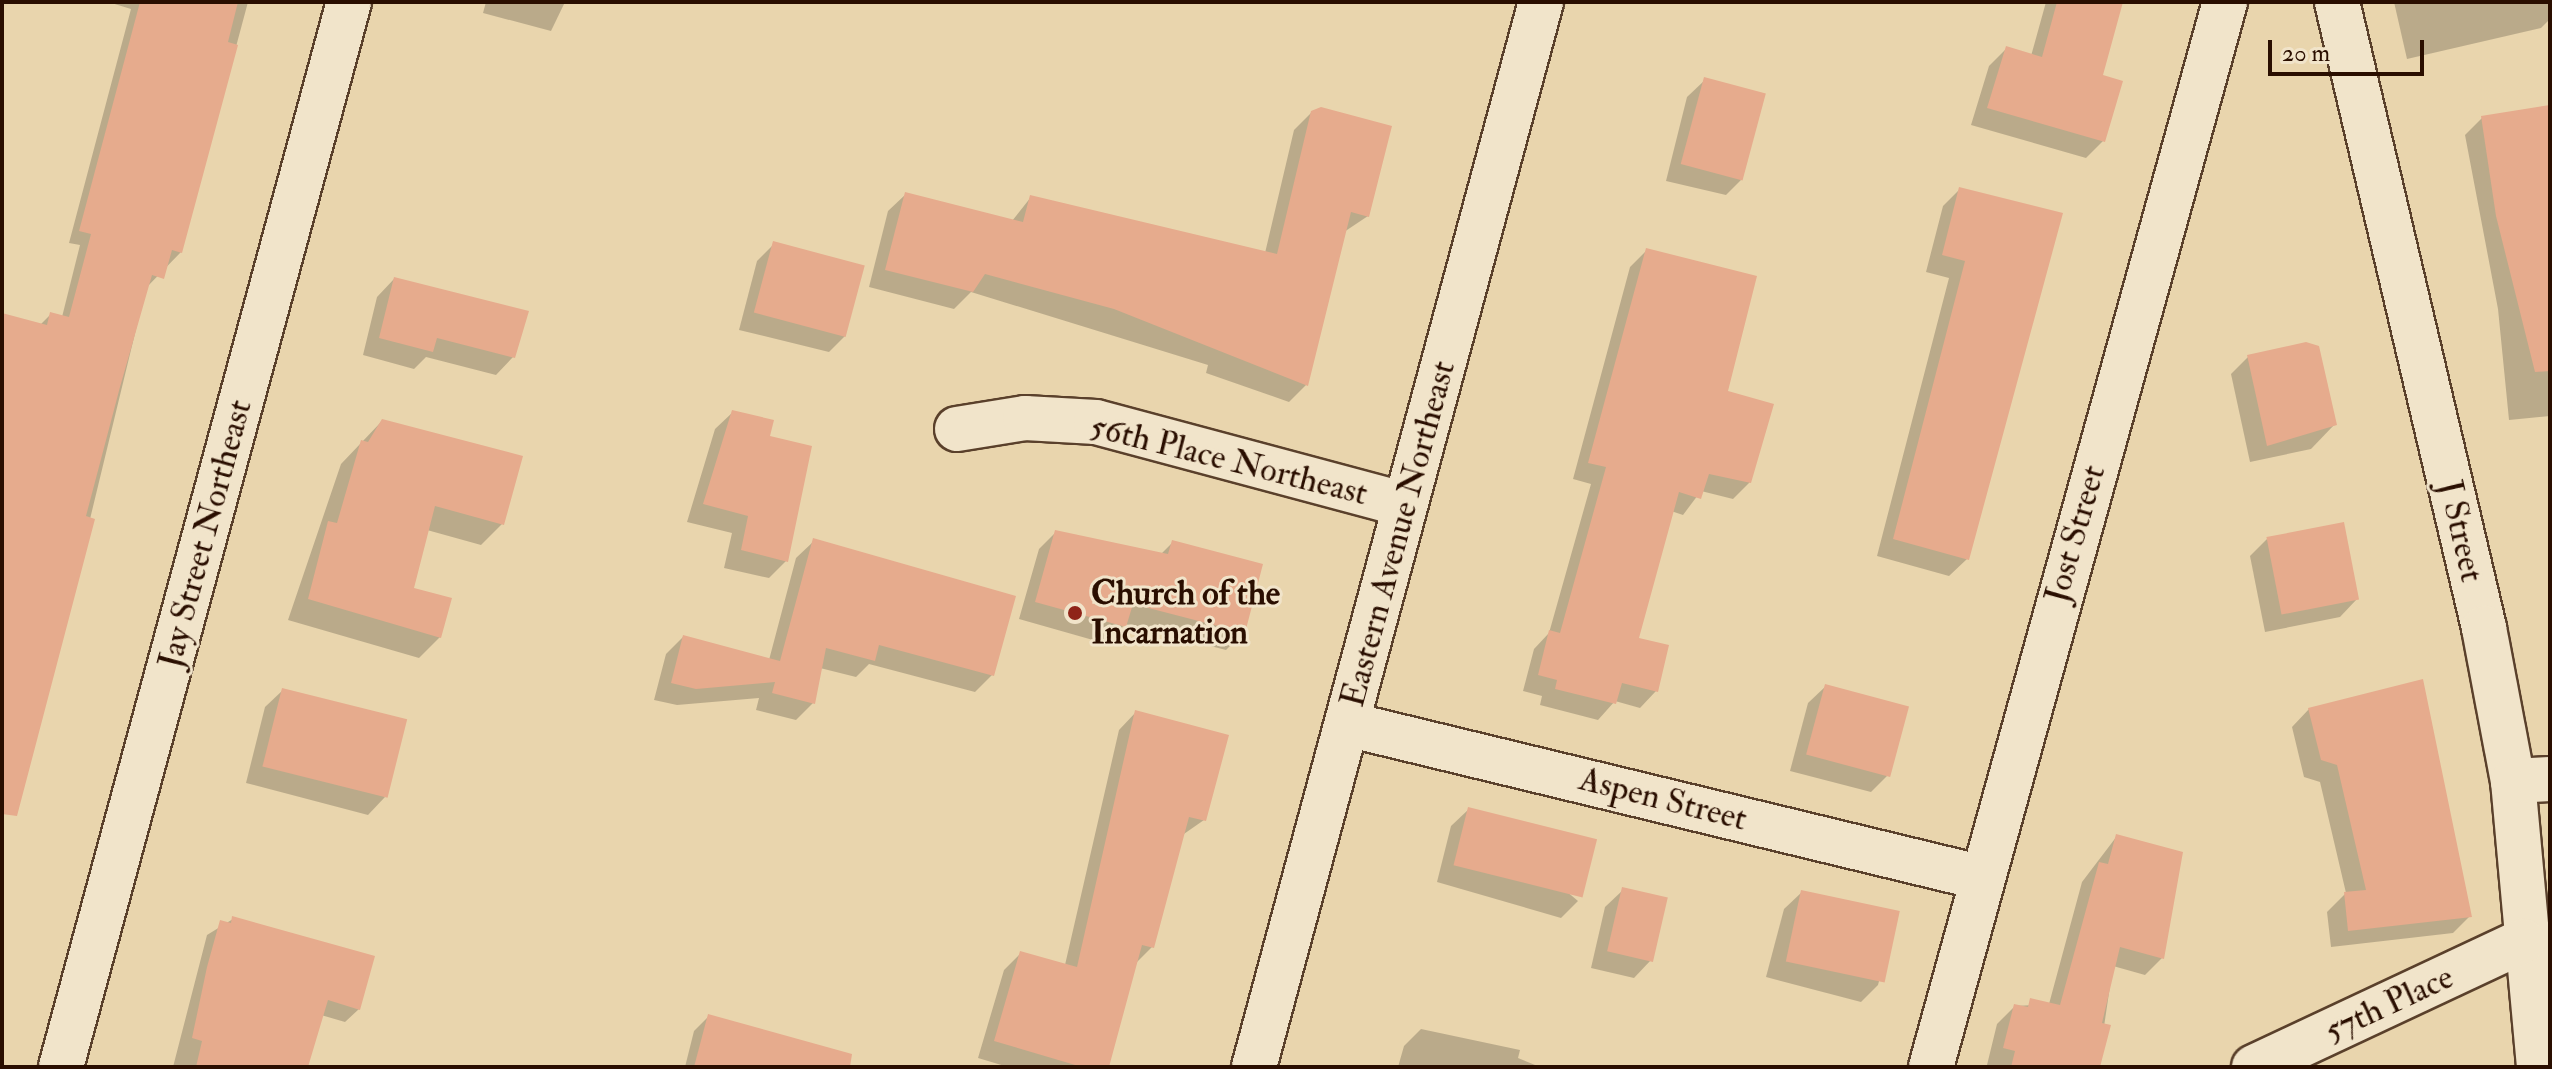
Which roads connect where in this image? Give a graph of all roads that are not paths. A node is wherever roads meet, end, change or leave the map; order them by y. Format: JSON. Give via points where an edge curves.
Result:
{"nodes":[{"id":1,"x":349,"y":2,"type":"edge"},
{"id":2,"x":1541,"y":2,"type":"edge"},
{"id":3,"x":2225,"y":2,"type":"edge"},
{"id":4,"x":2337,"y":2,"type":"edge"},
{"id":5,"x":957,"y":429,"type":"dead end"},
{"id":6,"x":1405,"y":505,"type":"junction"},
{"id":7,"x":1347,"y":724,"type":"junction"},
{"id":8,"x":2531,"y":780,"type":"edge"},
{"id":9,"x":1979,"y":877,"type":"junction"},
{"id":10,"x":2523,"y":941,"type":"junction"},
{"id":11,"x":61,"y":1067,"type":"edge"},
{"id":12,"x":1254,"y":1067,"type":"edge"},
{"id":13,"x":1931,"y":1067,"type":"edge"},
{"id":14,"x":2254,"y":1067,"type":"edge"},
{"id":15,"x":2539,"y":1067,"type":"edge"}],
"edges":[{"from":1,"to":11,"type":"street","name":"Jay Street Northeast"},
{"from":2,"to":6,"type":"street","name":"Eastern Avenue Northeast"},
{"from":3,"to":9,"type":"street","name":"Jost Street"},
{"from":4,"to":8,"type":"street","name":"J Street","via":[[2484,628]]},
{"from":5,"to":6,"type":"street","name":"56th Place Northeast","via":[[1025,418],[1096,422]]},
{"from":6,"to":7,"type":"street","name":"Eastern Avenue Northeast"},
{"from":7,"to":9,"type":"street","name":"Aspen Street"},
{"from":7,"to":12,"type":"street","name":"Eastern Avenue Northeast"},
{"from":8,"to":10,"type":"street","name":"J Street"},
{"from":9,"to":13,"type":"street","name":"Jost Street"},
{"from":10,"to":14,"type":"street","name":"57th Place"},
{"from":10,"to":15,"type":"street","name":"J Street"}]}
